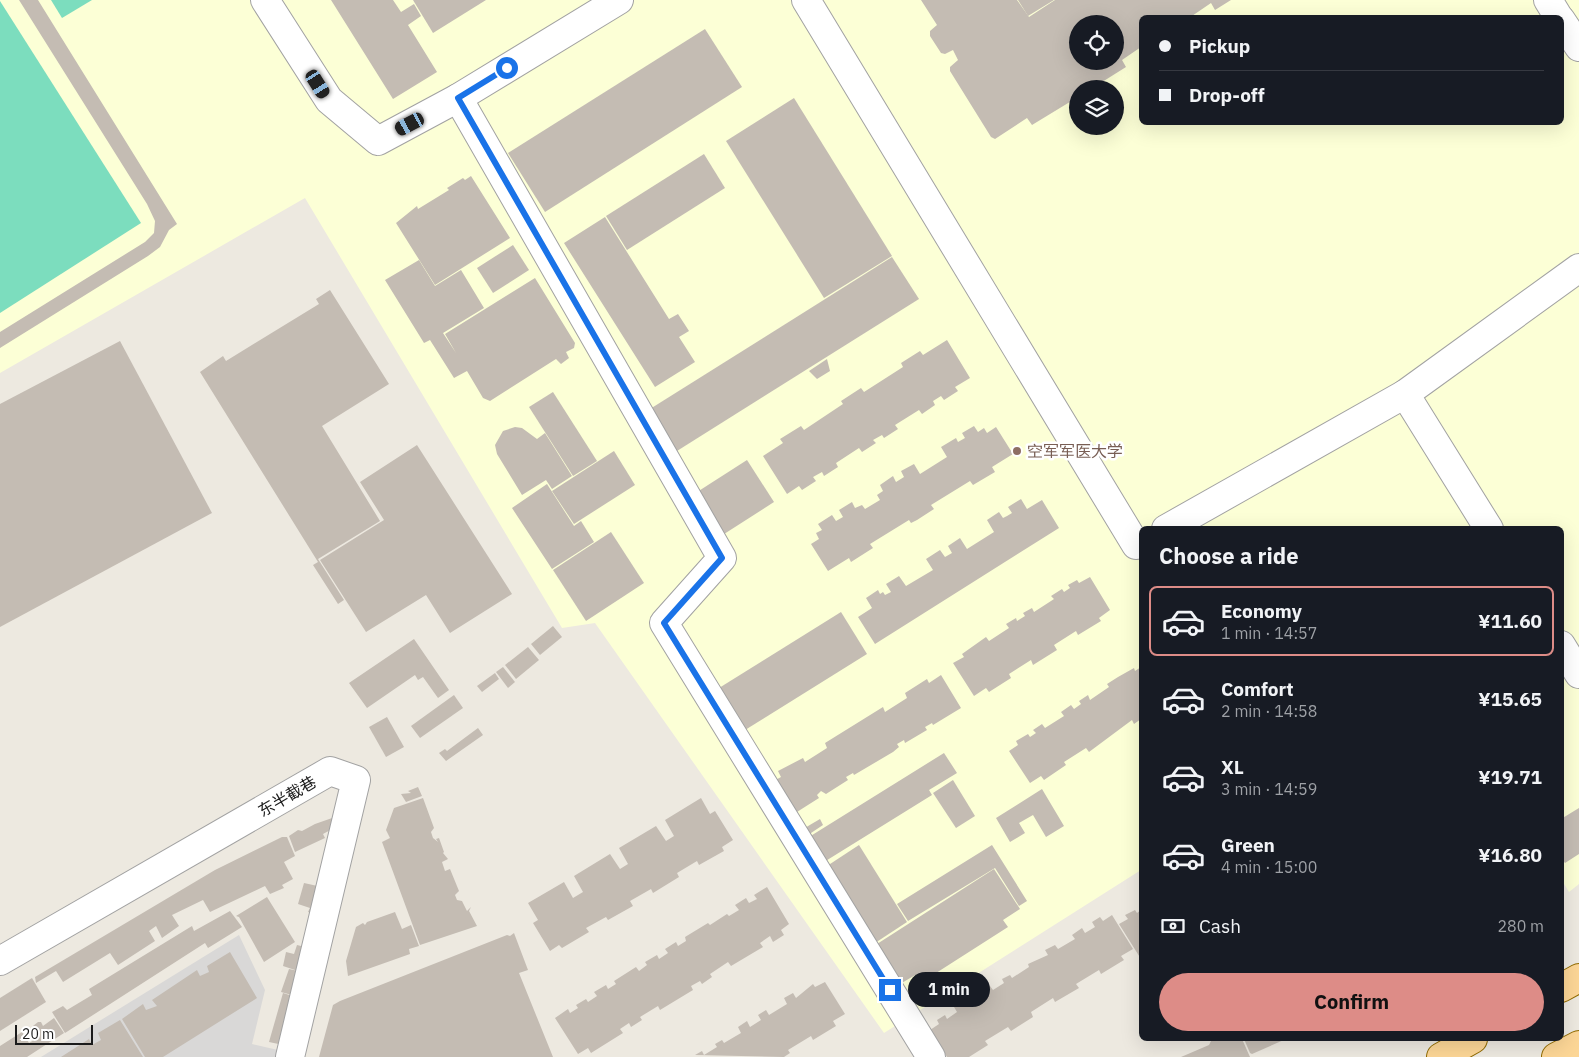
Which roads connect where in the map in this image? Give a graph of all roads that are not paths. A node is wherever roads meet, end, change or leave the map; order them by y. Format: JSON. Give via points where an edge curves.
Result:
{"nodes":[{"id":1,"x":265,"y":0,"type":"edge"},
{"id":2,"x":619,"y":0,"type":"edge"},
{"id":3,"x":806,"y":0,"type":"edge"},
{"id":4,"x":1548,"y":0,"type":"edge"},
{"id":5,"x":1557,"y":15,"type":"edge"},
{"id":6,"x":1564,"y":25,"type":"edge"},
{"id":7,"x":1579,"y":47,"type":"edge"},
{"id":8,"x":458,"y":98,"type":"junction"},
{"id":9,"x":1579,"y":268,"type":"edge"},
{"id":10,"x":1405,"y":394,"type":"junction"},
{"id":11,"x":1171,"y":526,"type":"edge"},
{"id":12,"x":1487,"y":526,"type":"edge"},
{"id":13,"x":1139,"y":543,"type":"edge"},
{"id":14,"x":1564,"y":650,"type":"edge"},
{"id":15,"x":1579,"y":674,"type":"edge"},
{"id":16,"x":0,"y":961,"type":"edge"},
{"id":17,"x":1579,"y":978,"type":"edge"},
{"id":18,"x":1564,"y":986,"type":"edge"},
{"id":19,"x":1469,"y":1041,"type":"edge"},
{"id":20,"x":1579,"y":1044,"type":"edge"},
{"id":21,"x":290,"y":1057,"type":"edge"},
{"id":22,"x":931,"y":1057,"type":"edge"},
{"id":23,"x":1441,"y":1057,"type":"edge"},
{"id":24,"x":1556,"y":1057,"type":"edge"}],
"edges":[{"from":1,"to":8,"type":"street","via":[[329,100],[378,141]]},
{"from":2,"to":8,"type":"street"},
{"from":3,"to":13,"type":"street","via":[[1136,545]]},
{"from":4,"to":5,"type":"street"},
{"from":6,"to":7,"type":"street"},
{"from":8,"to":22,"type":"street","via":[[722,558],[664,623]]},
{"from":9,"to":10,"type":"street"},
{"from":10,"to":11,"type":"street"},
{"from":10,"to":12,"type":"street"},
{"from":14,"to":15,"type":"street"},
{"from":16,"to":21,"type":"street","name":"东半截巷","via":[[330,771],[356,780]]},
{"from":17,"to":18,"type":"main road"},
{"from":19,"to":23,"type":"main road"},
{"from":20,"to":24,"type":"main road"}]}
